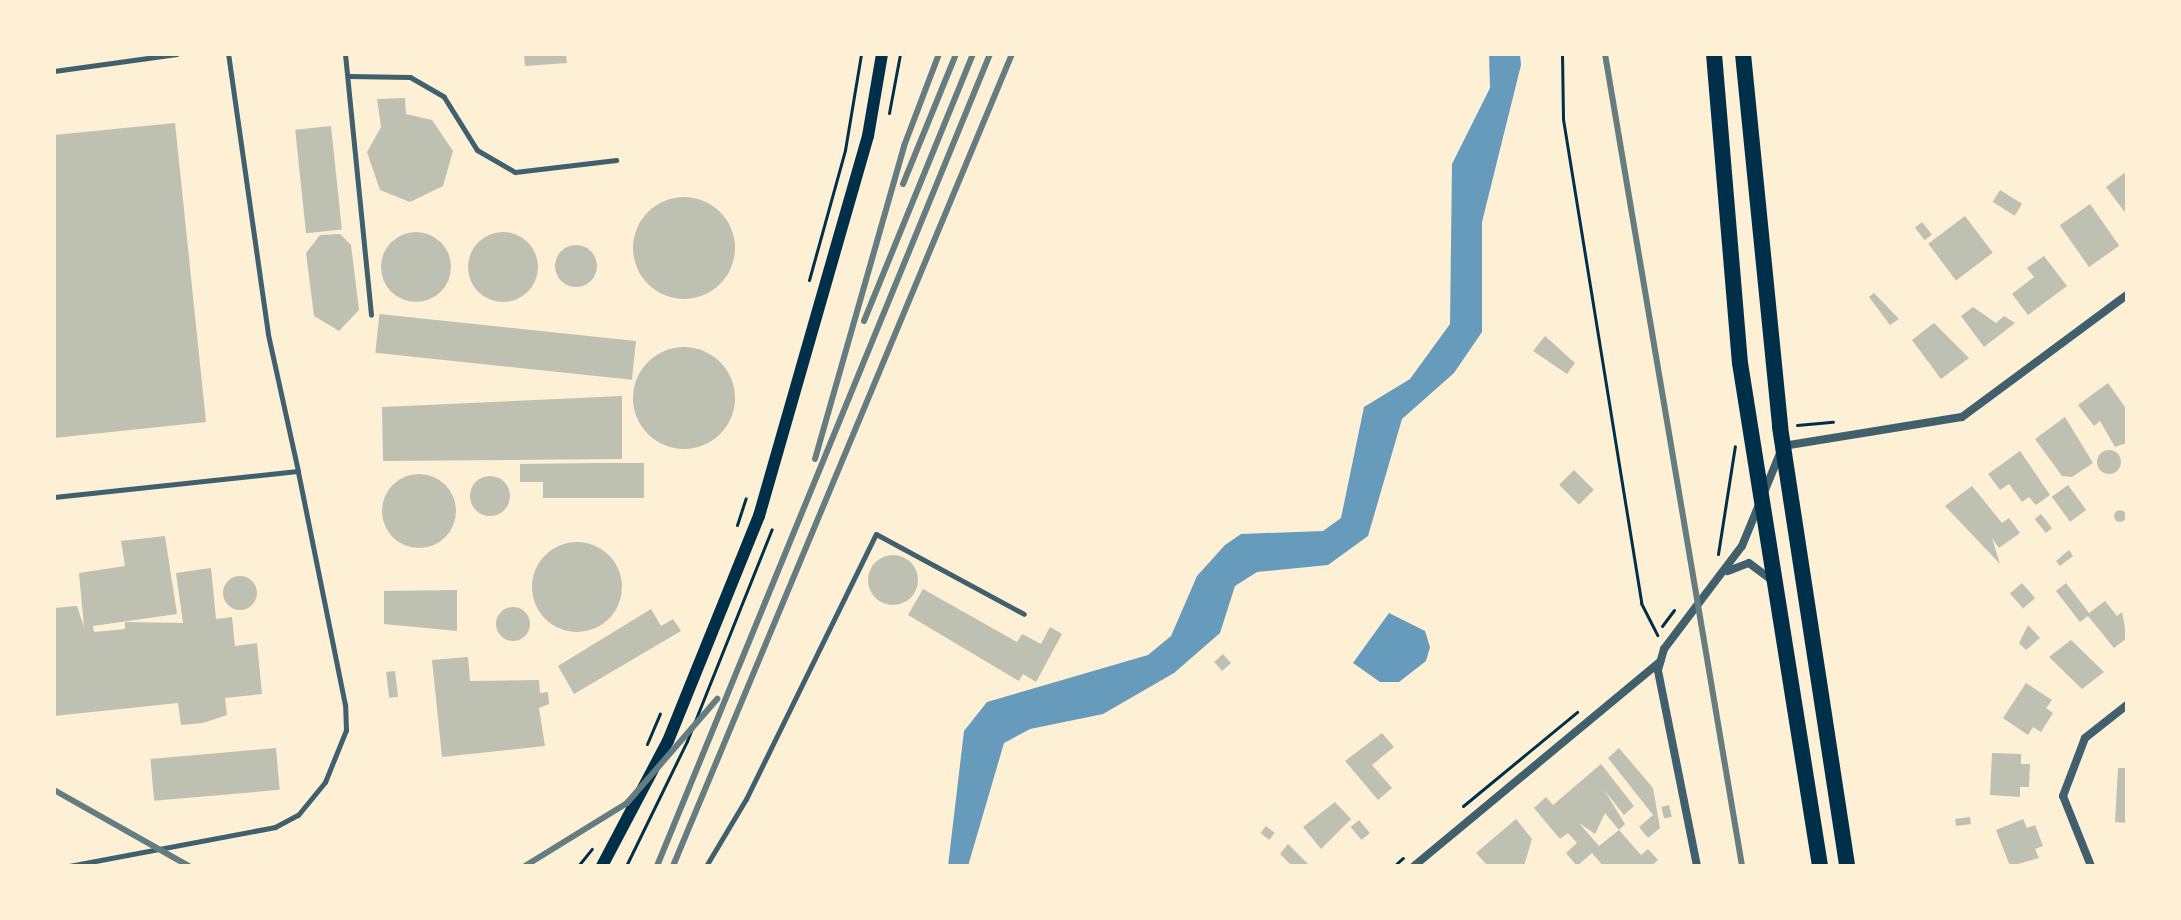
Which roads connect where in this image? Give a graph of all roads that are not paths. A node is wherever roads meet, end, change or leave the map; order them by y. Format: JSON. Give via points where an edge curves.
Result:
{"nodes":[{"id":1,"x":177,"y":54,"type":"edge"},
{"id":2,"x":228,"y":54,"type":"edge"},
{"id":3,"x":345,"y":54,"type":"edge"},
{"id":4,"x":882,"y":54,"type":"edge"},
{"id":5,"x":1714,"y":54,"type":"edge"},
{"id":6,"x":1743,"y":54,"type":"edge"},
{"id":7,"x":54,"y":71,"type":"edge"},
{"id":8,"x":348,"y":76,"type":"junction"},
{"id":9,"x":616,"y":160,"type":"dead end"},
{"id":10,"x":2127,"y":295,"type":"edge"},
{"id":11,"x":371,"y":315,"type":"dead end"},
{"id":12,"x":1783,"y":446,"type":"junction"},
{"id":13,"x":298,"y":471,"type":"junction"},
{"id":14,"x":54,"y":497,"type":"edge"},
{"id":15,"x":1759,"y":501,"type":"junction"},
{"id":16,"x":1724,"y":573,"type":"junction"},
{"id":17,"x":1770,"y":579,"type":"junction"},
{"id":18,"x":1024,"y":614,"type":"dead end"},
{"id":19,"x":1661,"y":662,"type":"junction"},
{"id":20,"x":2127,"y":705,"type":"edge"},
{"id":21,"x":69,"y":866,"type":"edge"},
{"id":22,"x":602,"y":866,"type":"edge"},
{"id":23,"x":706,"y":866,"type":"edge"},
{"id":24,"x":1414,"y":866,"type":"edge"},
{"id":25,"x":1697,"y":866,"type":"edge"},
{"id":26,"x":1820,"y":866,"type":"edge"},
{"id":27,"x":1847,"y":866,"type":"edge"},
{"id":28,"x":2091,"y":866,"type":"edge"}],
"edges":[{"from":1,"to":7,"type":"lane"},
{"from":2,"to":13,"type":"lane","via":[[268,334]]},
{"from":3,"to":8,"type":"lane"},
{"from":4,"to":22,"type":"main road","via":[[868,136],[759,516],[668,741]]},
{"from":5,"to":15,"type":"highway"},
{"from":6,"to":12,"type":"highway"},
{"from":8,"to":9,"type":"lane","via":[[410,77],[444,97],[477,150],[515,172]]},
{"from":8,"to":11,"type":"lane"},
{"from":10,"to":12,"type":"street","via":[[1962,417]]},
{"from":12,"to":15,"type":"street"},
{"from":12,"to":27,"type":"highway"},
{"from":13,"to":14,"type":"lane"},
{"from":13,"to":21,"type":"lane","via":[[345,705],[346,730],[325,782],[298,815],[275,827]]},
{"from":15,"to":16,"type":"street"},
{"from":15,"to":17,"type":"highway"},
{"from":16,"to":17,"type":"street","via":[[1749,563]]},
{"from":16,"to":19,"type":"street","via":[[1664,649]]},
{"from":17,"to":26,"type":"highway"},
{"from":18,"to":23,"type":"lane","via":[[876,534],[746,799]]},
{"from":19,"to":24,"type":"street","via":[[1595,709]]},
{"from":19,"to":25,"type":"street"},
{"from":20,"to":28,"type":"street","via":[[2085,738],[2063,796]]}]}
